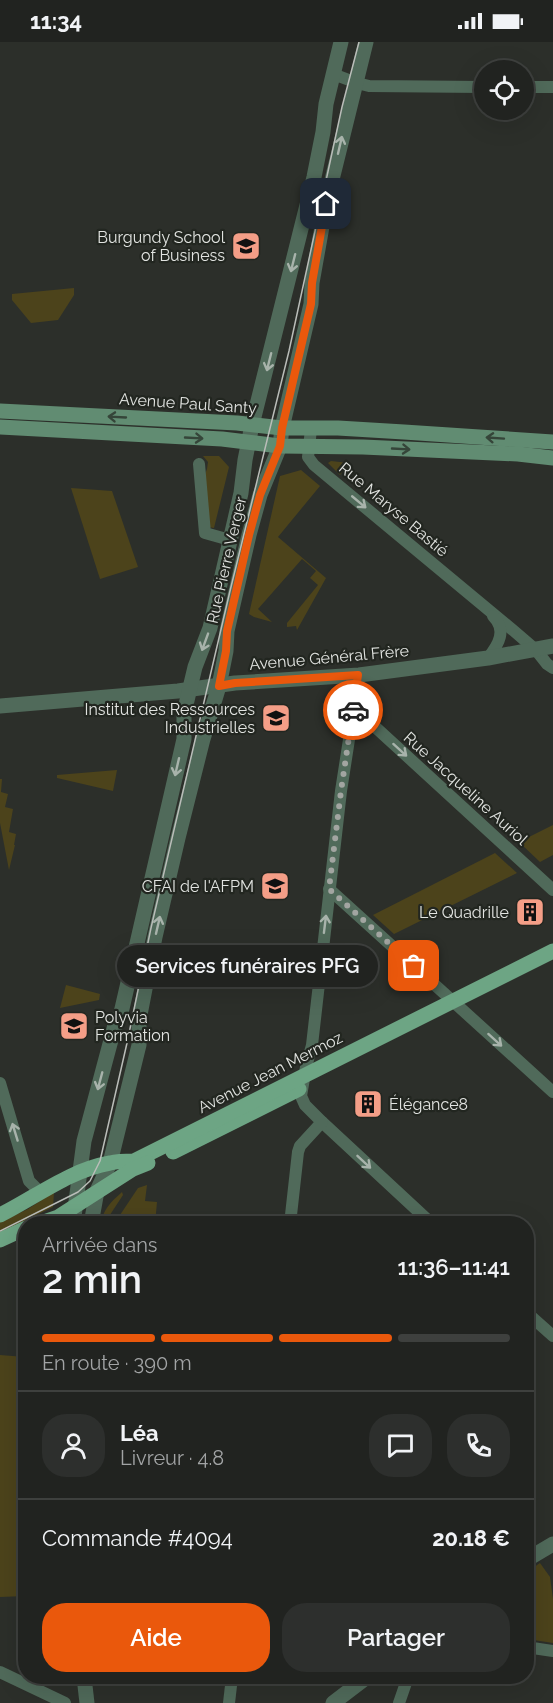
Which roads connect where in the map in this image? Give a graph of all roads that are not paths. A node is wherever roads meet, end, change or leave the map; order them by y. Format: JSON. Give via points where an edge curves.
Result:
{"nodes":[{"id":1,"x":341,"y":42,"type":"edge"},
{"id":2,"x":366,"y":42,"type":"edge"},
{"id":3,"x":333,"y":74,"type":"junction"},
{"id":4,"x":357,"y":83,"type":"junction"},
{"id":5,"x":474,"y":87,"type":"edge"},
{"id":6,"x":534,"y":87,"type":"edge"},
{"id":7,"x":553,"y":87,"type":"edge"},
{"id":8,"x":0,"y":411,"type":"edge"},
{"id":9,"x":142,"y":418,"type":"junction"},
{"id":10,"x":252,"y":425,"type":"junction"},
{"id":11,"x":0,"y":427,"type":"edge"},
{"id":12,"x":282,"y":428,"type":"junction"},
{"id":13,"x":311,"y":429,"type":"junction"},
{"id":14,"x":136,"y":435,"type":"junction"},
{"id":15,"x":249,"y":442,"type":"junction"},
{"id":16,"x":553,"y":442,"type":"edge"},
{"id":17,"x":280,"y":446,"type":"junction"},
{"id":18,"x":308,"y":446,"type":"junction"},
{"id":19,"x":553,"y":458,"type":"edge"},
{"id":20,"x":199,"y":464,"type":"dead end"},
{"id":21,"x":230,"y":540,"type":"junction"},
{"id":22,"x":482,"y":604,"type":"junction"},
{"id":23,"x":553,"y":646,"type":"edge"},
{"id":24,"x":536,"y":650,"type":"junction"},
{"id":25,"x":488,"y":658,"type":"junction"},
{"id":26,"x":553,"y":668,"type":"edge"},
{"id":27,"x":358,"y":675,"type":"junction"},
{"id":28,"x":219,"y":686,"type":"junction"},
{"id":29,"x":190,"y":689,"type":"junction"},
{"id":30,"x":0,"y":706,"type":"edge"},
{"id":31,"x":352,"y":719,"type":"junction"},
{"id":32,"x":329,"y":889,"type":"junction"},
{"id":33,"x":553,"y":890,"type":"edge"},
{"id":34,"x":553,"y":951,"type":"edge"},
{"id":35,"x":553,"y":960,"type":"edge"},
{"id":36,"x":456,"y":1004,"type":"junction"},
{"id":37,"x":304,"y":1081,"type":"junction"},
{"id":38,"x":0,"y":1083,"type":"edge"},
{"id":39,"x":553,"y":1092,"type":"edge"},
{"id":40,"x":322,"y":1122,"type":"junction"},
{"id":41,"x":110,"y":1163,"type":"junction"},
{"id":42,"x":80,"y":1172,"type":"junction"},
{"id":43,"x":97,"y":1191,"type":"junction"},
{"id":44,"x":40,"y":1193,"type":"junction"},
{"id":45,"x":76,"y":1207,"type":"junction"},
{"id":46,"x":0,"y":1215,"type":"edge"},
{"id":47,"x":60,"y":1216,"type":"edge"},
{"id":48,"x":74,"y":1216,"type":"edge"},
{"id":49,"x":92,"y":1216,"type":"edge"},
{"id":50,"x":291,"y":1216,"type":"edge"},
{"id":51,"x":423,"y":1216,"type":"edge"},
{"id":52,"x":18,"y":1232,"type":"edge"},
{"id":53,"x":0,"y":1240,"type":"edge"},
{"id":54,"x":534,"y":1319,"type":"edge"},
{"id":55,"x":553,"y":1336,"type":"edge"},
{"id":56,"x":553,"y":1544,"type":"edge"},
{"id":57,"x":534,"y":1555,"type":"edge"},
{"id":58,"x":534,"y":1648,"type":"edge"},
{"id":59,"x":553,"y":1651,"type":"edge"},
{"id":60,"x":0,"y":1672,"type":"edge"},
{"id":61,"x":18,"y":1681,"type":"edge"},
{"id":62,"x":25,"y":1684,"type":"edge"},
{"id":63,"x":85,"y":1684,"type":"edge"},
{"id":64,"x":231,"y":1684,"type":"edge"},
{"id":65,"x":358,"y":1684,"type":"edge"},
{"id":66,"x":403,"y":1684,"type":"edge"},
{"id":67,"x":65,"y":1703,"type":"edge"},
{"id":68,"x":87,"y":1703,"type":"edge"},
{"id":69,"x":229,"y":1703,"type":"edge"},
{"id":70,"x":333,"y":1703,"type":"edge"},
{"id":71,"x":399,"y":1703,"type":"edge"}],
"edges":[{"from":1,"to":3,"type":"street","name":"Rue Pierre Verger"},
{"from":2,"to":4,"type":"street","name":"Rue Pierre Verger"},
{"from":3,"to":4,"type":"street"},
{"from":3,"to":10,"type":"street","name":"Rue Pierre Verger","one_way":true,"via":[[314,177]]},
{"from":4,"to":5,"type":"street","via":[[380,87]]},
{"from":12,"to":4,"type":"street","name":"Rue Pierre Verger","one_way":true,"via":[[311,304],[326,204]]},
{"from":6,"to":7,"type":"street"},
{"from":9,"to":8,"type":"main road","name":"Avenue Paul Santy","one_way":true},
{"from":9,"to":10,"type":"main road","name":"Avenue Paul Santy"},
{"from":9,"to":14,"type":"main road"},
{"from":10,"to":12,"type":"main road","name":"Avenue Paul Santy"},
{"from":10,"to":15,"type":"street","name":"Rue Pierre Verger"},
{"from":11,"to":14,"type":"main road","name":"Avenue Paul Santy"},
{"from":12,"to":13,"type":"main road","name":"Avenue Paul Santy"},
{"from":12,"to":17,"type":"street","name":"Rue Pierre Verger"},
{"from":16,"to":13,"type":"main road","name":"Avenue Paul Santy","one_way":true},
{"from":13,"to":18,"type":"street"},
{"from":14,"to":15,"type":"main road","name":"Avenue Paul Santy","one_way":true},
{"from":15,"to":17,"type":"main road","name":"Avenue Paul Santy"},
{"from":15,"to":21,"type":"street","name":"Rue Pierre Verger"},
{"from":17,"to":18,"type":"main road","name":"Avenue Paul Santy"},
{"from":17,"to":28,"type":"street","name":"Rue Pierre Verger","via":[[249,535]]},
{"from":18,"to":19,"type":"main road","name":"Avenue Paul Santy","one_way":true},
{"from":18,"to":22,"type":"street","name":"Rue Maryse Bastié","one_way":true,"via":[[308,457],[314,465]]},
{"from":20,"to":21,"type":"street","name":"Rue Pierre Verger","via":[[205,533]]},
{"from":21,"to":29,"type":"street","name":"Rue Pierre Verger","one_way":true,"via":[[210,628]]},
{"from":22,"to":24,"type":"street","name":"Rue Maryse Bastié"},
{"from":22,"to":25,"type":"street","name":"Rue Maryse Bastié","via":[[500,623],[501,630],[497,646]]},
{"from":23,"to":24,"type":"street","name":"Avenue Général Frère"},
{"from":24,"to":25,"type":"street","name":"Avenue Général Frère"},
{"from":24,"to":26,"type":"street","name":"Rue Maryse Bastié"},
{"from":25,"to":27,"type":"street","name":"Avenue Général Frère"},
{"from":27,"to":28,"type":"street","name":"Avenue Général Frère"},
{"from":27,"to":31,"type":"street"},
{"from":28,"to":29,"type":"street","name":"Avenue Général Frère"},
{"from":41,"to":28,"type":"street","name":"Rue Pierre Verger","one_way":true,"via":[[139,1045],[139,1020],[170,871]]},
{"from":29,"to":30,"type":"street","name":"Avenue Général Frère"},
{"from":29,"to":42,"type":"street","name":"Rue Pierre Verger","one_way":true,"via":[[184,713],[184,739],[121,1013],[87,1130]]},
{"from":31,"to":32,"type":"street"},
{"from":31,"to":33,"type":"street","name":"Rue Jacqueline Auriol","one_way":true,"via":[[373,725]]},
{"from":32,"to":36,"type":"street"},
{"from":37,"to":32,"type":"street","one_way":true,"via":[[312,1045]]},
{"from":34,"to":36,"type":"main road","name":"Avenue Jean Mermoz"},
{"from":35,"to":36,"type":"main road","name":"Avenue Jean Mermoz"},
{"from":36,"to":37,"type":"main road","name":"Avenue Jean Mermoz"},
{"from":36,"to":39,"type":"street","one_way":true},
{"from":37,"to":40,"type":"street","via":[[301,1096]]},
{"from":37,"to":41,"type":"main road","name":"Avenue Jean Mermoz","via":[[134,1161]]},
{"from":37,"to":43,"type":"main road","name":"Avenue Jean Mermoz"},
{"from":44,"to":38,"type":"street","one_way":true,"via":[[29,1180]]},
{"from":40,"to":50,"type":"street","via":[[298,1152]]},
{"from":40,"to":51,"type":"street","one_way":true},
{"from":41,"to":42,"type":"main road","name":"Avenue Jean Mermoz"},
{"from":41,"to":43,"type":"street","name":"Rue Pierre Verger"},
{"from":42,"to":44,"type":"main road","name":"Avenue Jean Mermoz"},
{"from":42,"to":45,"type":"street","name":"Rue Pierre Verger"},
{"from":43,"to":45,"type":"main road","name":"Avenue Jean Mermoz"},
{"from":43,"to":49,"type":"street","name":"Rue Pierre Verger"},
{"from":44,"to":46,"type":"main road","name":"Avenue Jean Mermoz"},
{"from":45,"to":47,"type":"main road","name":"Avenue Jean Mermoz"},
{"from":45,"to":48,"type":"street","name":"Rue Pierre Verger"},
{"from":52,"to":53,"type":"main road"},
{"from":54,"to":55,"type":"street"},
{"from":56,"to":57,"type":"street"},
{"from":58,"to":59,"type":"street"},
{"from":60,"to":61,"type":"street"},
{"from":62,"to":67,"type":"street"},
{"from":63,"to":68,"type":"street"},
{"from":64,"to":69,"type":"street"},
{"from":65,"to":70,"type":"street"},
{"from":66,"to":71,"type":"street"}]}
